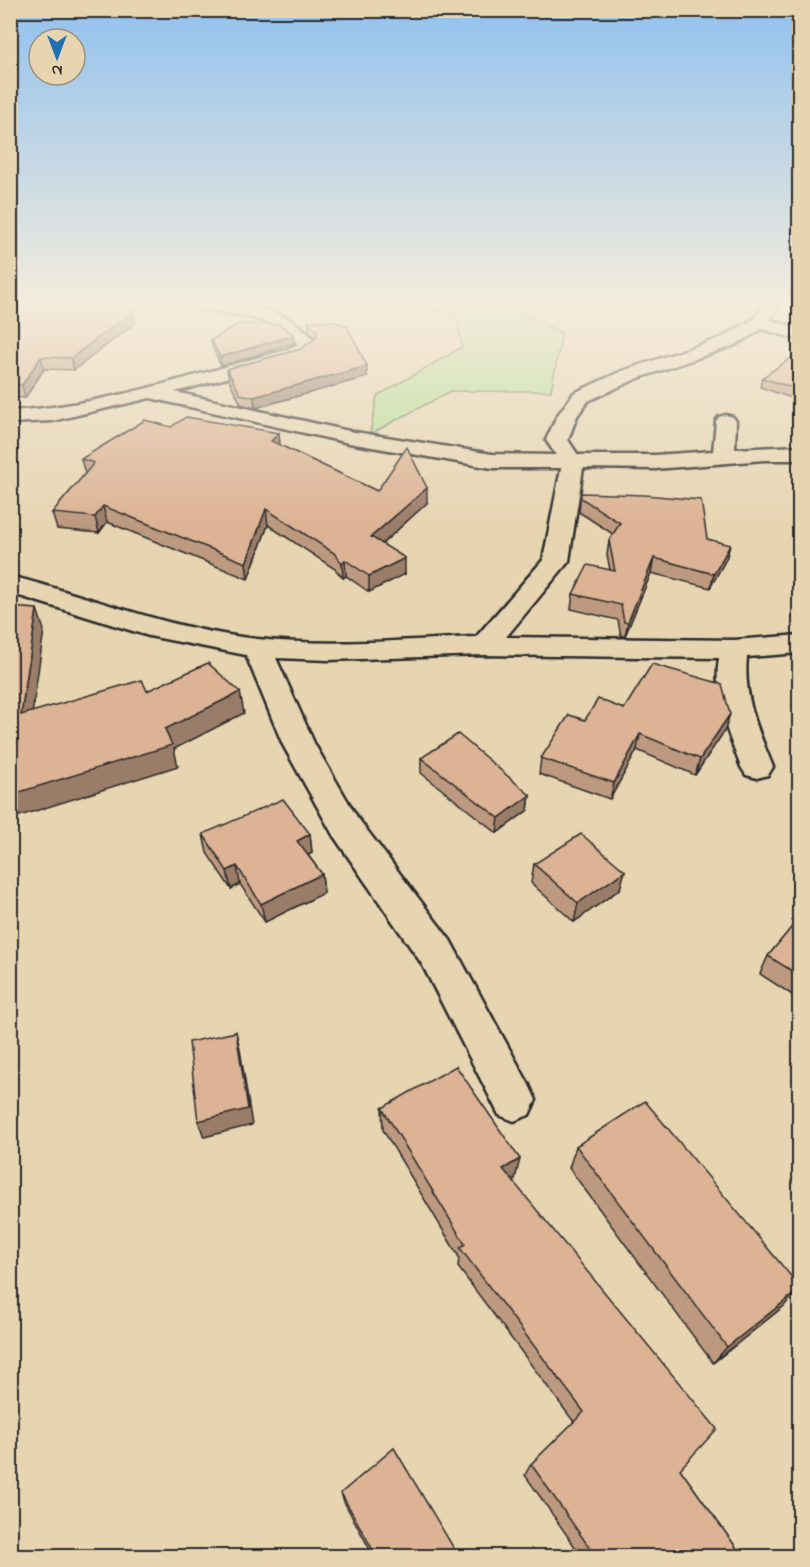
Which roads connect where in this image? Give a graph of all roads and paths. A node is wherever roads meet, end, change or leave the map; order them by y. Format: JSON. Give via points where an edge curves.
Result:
{"nodes":[{"id":1,"x":206,"y":377,"type":"edge"},
{"id":2,"x":625,"y":377,"type":"edge"},
{"id":3,"x":150,"y":392,"type":"junction"},
{"id":4,"x":10,"y":417,"type":"edge"},
{"id":5,"x":726,"y":421,"type":"dead end"},
{"id":6,"x":796,"y":455,"type":"edge"},
{"id":7,"x":723,"y":456,"type":"junction"},
{"id":8,"x":573,"y":463,"type":"junction"},
{"id":9,"x":10,"y":584,"type":"edge"},
{"id":10,"x":800,"y":644,"type":"edge"},
{"id":11,"x":484,"y":646,"type":"junction"},
{"id":12,"x":257,"y":648,"type":"junction"},
{"id":13,"x":734,"y":649,"type":"junction"},
{"id":14,"x":757,"y":767,"type":"dead end"},
{"id":15,"x":514,"y":1100,"type":"dead end"}],
"edges":[{"from":1,"to":3,"type":"street"},
{"from":2,"to":8,"type":"street","via":[[581,398],[567,416],[557,440]]},
{"from":3,"to":4,"type":"street","via":[[52,415]]},
{"from":3,"to":8,"type":"street","via":[[349,437],[492,461]]},
{"from":5,"to":7,"type":"street"},
{"from":6,"to":7,"type":"street"},
{"from":7,"to":8,"type":"street"},
{"from":8,"to":11,"type":"street","via":[[556,561]]},
{"from":9,"to":12,"type":"street","via":[[159,630]]},
{"from":10,"to":13,"type":"street"},
{"from":11,"to":12,"type":"street","via":[[328,651]]},
{"from":11,"to":13,"type":"street"},
{"from":12,"to":15,"type":"street","via":[[299,745],[345,826],[436,952]]},
{"from":13,"to":14,"type":"street","via":[[731,673],[735,711]]}]}
